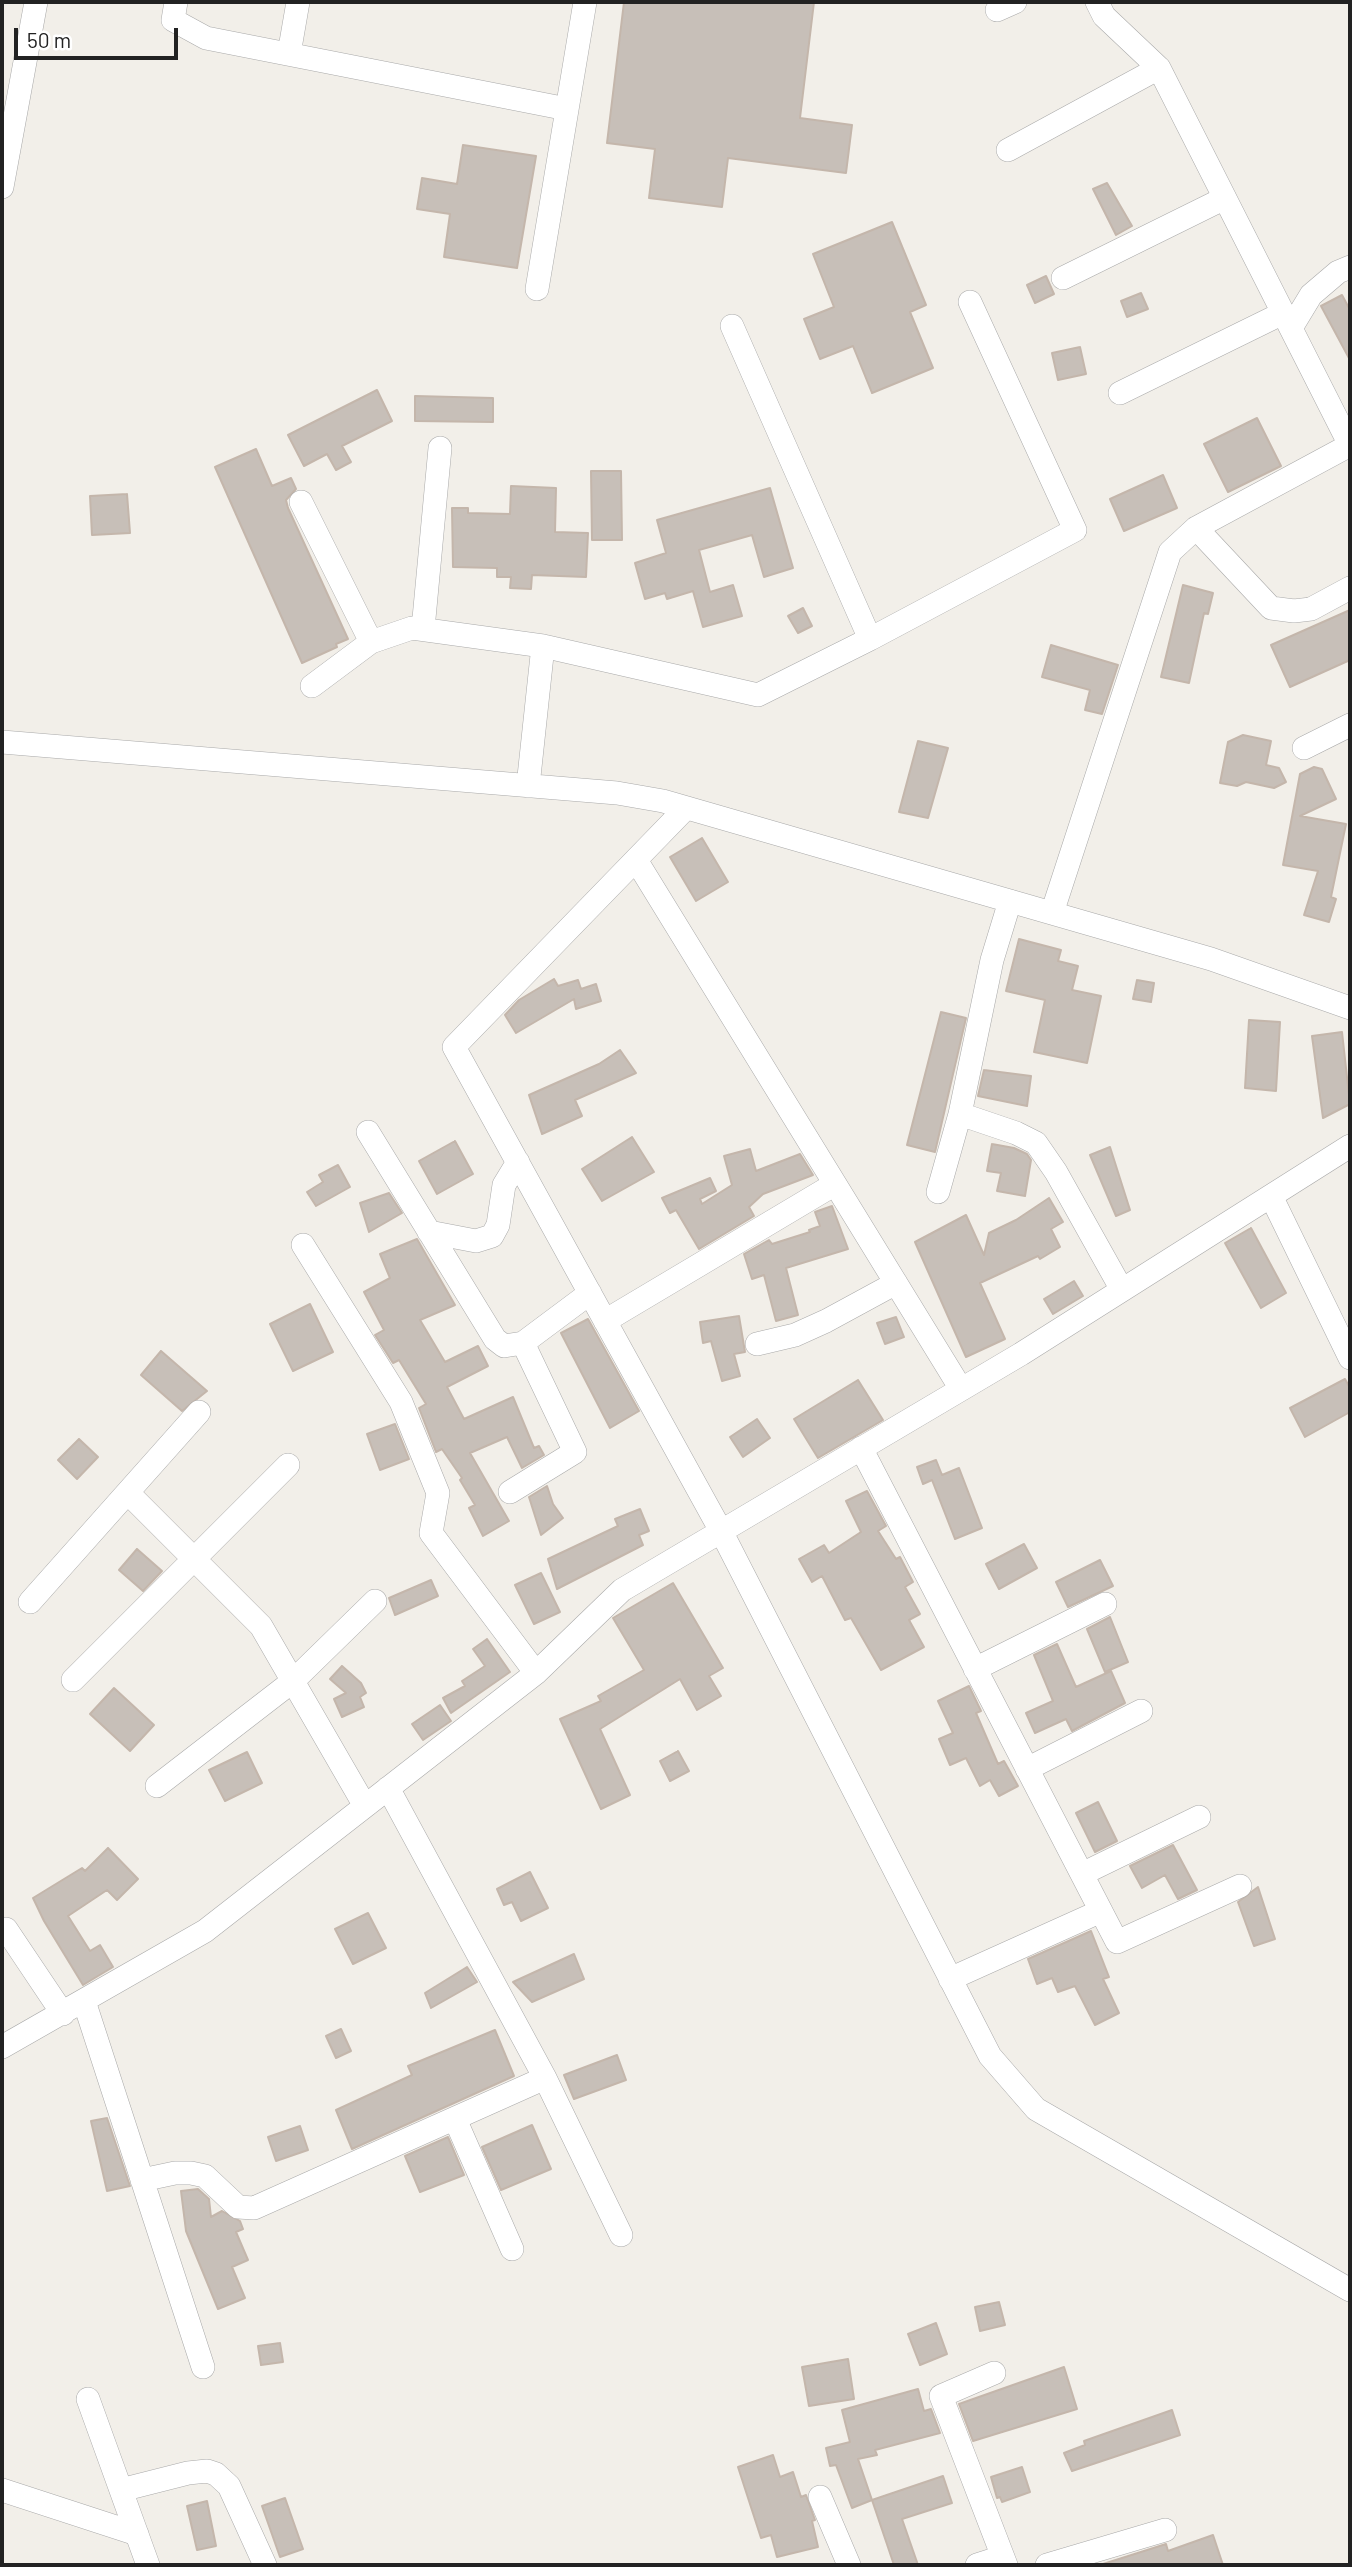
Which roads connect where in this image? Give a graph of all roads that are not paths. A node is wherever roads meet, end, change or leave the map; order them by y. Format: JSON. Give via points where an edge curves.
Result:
{"nodes":[{"id":1,"x":36,"y":2,"type":"edge"},
{"id":2,"x":176,"y":2,"type":"edge"},
{"id":3,"x":298,"y":2,"type":"edge"},
{"id":4,"x":585,"y":2,"type":"edge"},
{"id":5,"x":1097,"y":2,"type":"edge"},
{"id":6,"x":289,"y":54,"type":"junction"},
{"id":7,"x":1159,"y":68,"type":"junction"},
{"id":8,"x":567,"y":109,"type":"junction"},
{"id":9,"x":1008,"y":150,"type":"dead end"},
{"id":10,"x":2,"y":187,"type":"edge"},
{"id":11,"x":1225,"y":198,"type":"junction"},
{"id":12,"x":1350,"y":267,"type":"edge"},
{"id":13,"x":1063,"y":278,"type":"dead end"},
{"id":14,"x":537,"y":289,"type":"dead end"},
{"id":15,"x":970,"y":302,"type":"dead end"},
{"id":16,"x":1287,"y":321,"type":"junction"},
{"id":17,"x":732,"y":326,"type":"dead end"},
{"id":18,"x":1120,"y":393,"type":"dead end"},
{"id":19,"x":1350,"y":445,"type":"edge"},
{"id":20,"x":440,"y":448,"type":"dead end"},
{"id":21,"x":301,"y":502,"type":"dead end"},
{"id":22,"x":1196,"y":528,"type":"junction"},
{"id":23,"x":1350,"y":588,"type":"edge"},
{"id":24,"x":423,"y":629,"type":"junction"},
{"id":25,"x":870,"y":639,"type":"junction"},
{"id":26,"x":371,"y":642,"type":"junction"},
{"id":27,"x":544,"y":646,"type":"junction"},
{"id":28,"x":312,"y":686,"type":"dead end"},
{"id":29,"x":1350,"y":725,"type":"edge"},
{"id":30,"x":2,"y":743,"type":"edge"},
{"id":31,"x":1304,"y":748,"type":"dead end"},
{"id":32,"x":528,"y":786,"type":"junction"},
{"id":33,"x":687,"y":808,"type":"junction"},
{"id":34,"x":636,"y":860,"type":"junction"},
{"id":35,"x":1010,"y":901,"type":"junction"},
{"id":36,"x":1052,"y":914,"type":"junction"},
{"id":37,"x":1350,"y":1009,"type":"edge"},
{"id":38,"x":960,"y":1114,"type":"junction"},
{"id":39,"x":368,"y":1132,"type":"dead end"},
{"id":40,"x":1350,"y":1146,"type":"edge"},
{"id":41,"x":517,"y":1162,"type":"junction"},
{"id":42,"x":835,"y":1184,"type":"junction"},
{"id":43,"x":938,"y":1192,"type":"dead end"},
{"id":44,"x":1271,"y":1196,"type":"junction"},
{"id":45,"x":429,"y":1232,"type":"junction"},
{"id":46,"x":303,"y":1245,"type":"dead end"},
{"id":47,"x":896,"y":1283,"type":"junction"},
{"id":48,"x":1122,"y":1290,"type":"junction"},
{"id":49,"x":590,"y":1293,"type":"junction"},
{"id":50,"x":605,"y":1321,"type":"junction"},
{"id":51,"x":523,"y":1343,"type":"junction"},
{"id":52,"x":757,"y":1344,"type":"dead end"},
{"id":53,"x":1350,"y":1358,"type":"edge"},
{"id":54,"x":961,"y":1389,"type":"junction"},
{"id":55,"x":199,"y":1412,"type":"dead end"},
{"id":56,"x":861,"y":1448,"type":"junction"},
{"id":57,"x":288,"y":1465,"type":"dead end"},
{"id":58,"x":510,"y":1492,"type":"dead end"},
{"id":59,"x":128,"y":1493,"type":"junction"},
{"id":60,"x":722,"y":1531,"type":"junction"},
{"id":61,"x":196,"y":1560,"type":"junction"},
{"id":62,"x":375,"y":1601,"type":"dead end"},
{"id":63,"x":30,"y":1602,"type":"dead end"},
{"id":64,"x":1105,"y":1604,"type":"dead end"},
{"id":65,"x":975,"y":1669,"type":"junction"},
{"id":66,"x":536,"y":1673,"type":"junction"},
{"id":67,"x":73,"y":1680,"type":"dead end"},
{"id":68,"x":293,"y":1681,"type":"junction"},
{"id":69,"x":1141,"y":1712,"type":"dead end"},
{"id":70,"x":1027,"y":1769,"type":"junction"},
{"id":71,"x":156,"y":1786,"type":"dead end"},
{"id":72,"x":388,"y":1788,"type":"junction"},
{"id":73,"x":365,"y":1806,"type":"junction"},
{"id":74,"x":1199,"y":1817,"type":"dead end"},
{"id":75,"x":1082,"y":1874,"type":"junction"},
{"id":76,"x":1240,"y":1886,"type":"dead end"},
{"id":77,"x":1101,"y":1911,"type":"junction"},
{"id":78,"x":6,"y":1929,"type":"dead end"},
{"id":79,"x":950,"y":1979,"type":"junction"},
{"id":80,"x":84,"y":2001,"type":"junction"},
{"id":81,"x":63,"y":2014,"type":"junction"},
{"id":82,"x":2,"y":2047,"type":"edge"},
{"id":83,"x":545,"y":2078,"type":"junction"},
{"id":84,"x":455,"y":2119,"type":"junction"},
{"id":85,"x":142,"y":2180,"type":"junction"},
{"id":86,"x":621,"y":2235,"type":"dead end"},
{"id":87,"x":512,"y":2249,"type":"dead end"},
{"id":88,"x":1350,"y":2290,"type":"edge"},
{"id":89,"x":203,"y":2367,"type":"dead end"},
{"id":90,"x":994,"y":2373,"type":"dead end"},
{"id":91,"x":88,"y":2399,"type":"dead end"},
{"id":92,"x":2,"y":2490,"type":"edge"},
{"id":93,"x":121,"y":2490,"type":"junction"},
{"id":94,"x":820,"y":2497,"type":"dead end"},
{"id":95,"x":1165,"y":2529,"type":"dead end"},
{"id":96,"x":137,"y":2534,"type":"junction"},
{"id":97,"x":1004,"y":2561,"type":"edge"},
{"id":98,"x":148,"y":2565,"type":"edge"},
{"id":99,"x":265,"y":2565,"type":"edge"},
{"id":100,"x":849,"y":2565,"type":"edge"},
{"id":101,"x":977,"y":2565,"type":"edge"},
{"id":102,"x":1047,"y":2565,"type":"edge"}],
"edges":[{"from":1,"to":10,"type":"street"},
{"from":2,"to":6,"type":"street","via":[[173,20],[206,38]]},
{"from":3,"to":6,"type":"street"},
{"from":4,"to":8,"type":"street"},
{"from":5,"to":7,"type":"street","via":[[1104,16]]},
{"from":6,"to":8,"type":"street"},
{"from":7,"to":9,"type":"street"},
{"from":7,"to":11,"type":"street"},
{"from":8,"to":14,"type":"street"},
{"from":11,"to":13,"type":"street"},
{"from":11,"to":16,"type":"street"},
{"from":12,"to":16,"type":"street","via":[[1311,295]]},
{"from":15,"to":25,"type":"street","via":[[1075,530]]},
{"from":16,"to":18,"type":"street"},
{"from":16,"to":19,"type":"street"},
{"from":17,"to":25,"type":"street"},
{"from":19,"to":22,"type":"street"},
{"from":20,"to":24,"type":"street"},
{"from":21,"to":26,"type":"street"},
{"from":22,"to":23,"type":"street","via":[[1271,608],[1311,608]]},
{"from":22,"to":36,"type":"street","via":[[1170,552]]},
{"from":24,"to":26,"type":"street","via":[[412,628]]},
{"from":24,"to":27,"type":"street"},
{"from":25,"to":27,"type":"street","via":[[758,695]]},
{"from":26,"to":28,"type":"street"},
{"from":27,"to":32,"type":"street"},
{"from":29,"to":31,"type":"street"},
{"from":30,"to":32,"type":"street"},
{"from":32,"to":33,"type":"street","via":[[617,793]]},
{"from":33,"to":34,"type":"street"},
{"from":33,"to":35,"type":"street"},
{"from":34,"to":41,"type":"street","via":[[454,1047]]},
{"from":34,"to":42,"type":"street"},
{"from":35,"to":36,"type":"street"},
{"from":35,"to":38,"type":"street","via":[[992,960]]},
{"from":36,"to":37,"type":"street","via":[[1210,959]]},
{"from":38,"to":43,"type":"street"},
{"from":38,"to":48,"type":"street","via":[[1036,1143]]},
{"from":39,"to":45,"type":"street"},
{"from":40,"to":44,"type":"street"},
{"from":41,"to":45,"type":"street","via":[[504,1185],[492,1236],[477,1241]]},
{"from":41,"to":49,"type":"street"},
{"from":42,"to":47,"type":"street"},
{"from":42,"to":50,"type":"street"},
{"from":44,"to":48,"type":"street"},
{"from":44,"to":53,"type":"street"},
{"from":45,"to":51,"type":"street","via":[[495,1339],[504,1346]]},
{"from":46,"to":66,"type":"street","via":[[401,1402],[438,1493],[431,1533]]},
{"from":47,"to":52,"type":"street","via":[[826,1321]]},
{"from":47,"to":54,"type":"street"},
{"from":48,"to":54,"type":"street"},
{"from":49,"to":50,"type":"street"},
{"from":49,"to":51,"type":"street"},
{"from":50,"to":60,"type":"street"},
{"from":51,"to":58,"type":"street","via":[[575,1452]]},
{"from":54,"to":56,"type":"street"},
{"from":55,"to":59,"type":"street"},
{"from":56,"to":60,"type":"street"},
{"from":56,"to":65,"type":"street"},
{"from":57,"to":61,"type":"street"},
{"from":59,"to":61,"type":"street"},
{"from":59,"to":63,"type":"street"},
{"from":60,"to":66,"type":"street","via":[[622,1590]]},
{"from":60,"to":79,"type":"street"},
{"from":61,"to":67,"type":"street"},
{"from":61,"to":68,"type":"street","via":[[261,1626]]},
{"from":62,"to":68,"type":"street"},
{"from":64,"to":65,"type":"street"},
{"from":65,"to":70,"type":"street"},
{"from":66,"to":72,"type":"street"},
{"from":68,"to":71,"type":"street"},
{"from":68,"to":73,"type":"street"},
{"from":69,"to":70,"type":"street"},
{"from":70,"to":75,"type":"street"},
{"from":72,"to":73,"type":"street"},
{"from":72,"to":83,"type":"street"},
{"from":73,"to":80,"type":"street","via":[[205,1931]]},
{"from":74,"to":75,"type":"street"},
{"from":75,"to":77,"type":"street"},
{"from":76,"to":77,"type":"street","via":[[1117,1942]]},
{"from":77,"to":79,"type":"street"},
{"from":78,"to":81,"type":"street"},
{"from":79,"to":88,"type":"street","via":[[990,2056],[1036,2109]]},
{"from":80,"to":81,"type":"street"},
{"from":80,"to":85,"type":"street"},
{"from":81,"to":82,"type":"street"},
{"from":83,"to":84,"type":"street"},
{"from":83,"to":86,"type":"street"},
{"from":84,"to":85,"type":"street","via":[[254,2208],[238,2207],[205,2176],[191,2173]]},
{"from":84,"to":87,"type":"street"},
{"from":85,"to":89,"type":"street"},
{"from":90,"to":97,"type":"street","via":[[941,2396]]},
{"from":91,"to":93,"type":"street"},
{"from":92,"to":96,"type":"street"},
{"from":93,"to":96,"type":"street"},
{"from":93,"to":99,"type":"street","via":[[188,2473],[216,2474],[229,2486]]},
{"from":94,"to":100,"type":"street"},
{"from":95,"to":102,"type":"street"},
{"from":96,"to":98,"type":"street"},
{"from":97,"to":101,"type":"street"}]}
